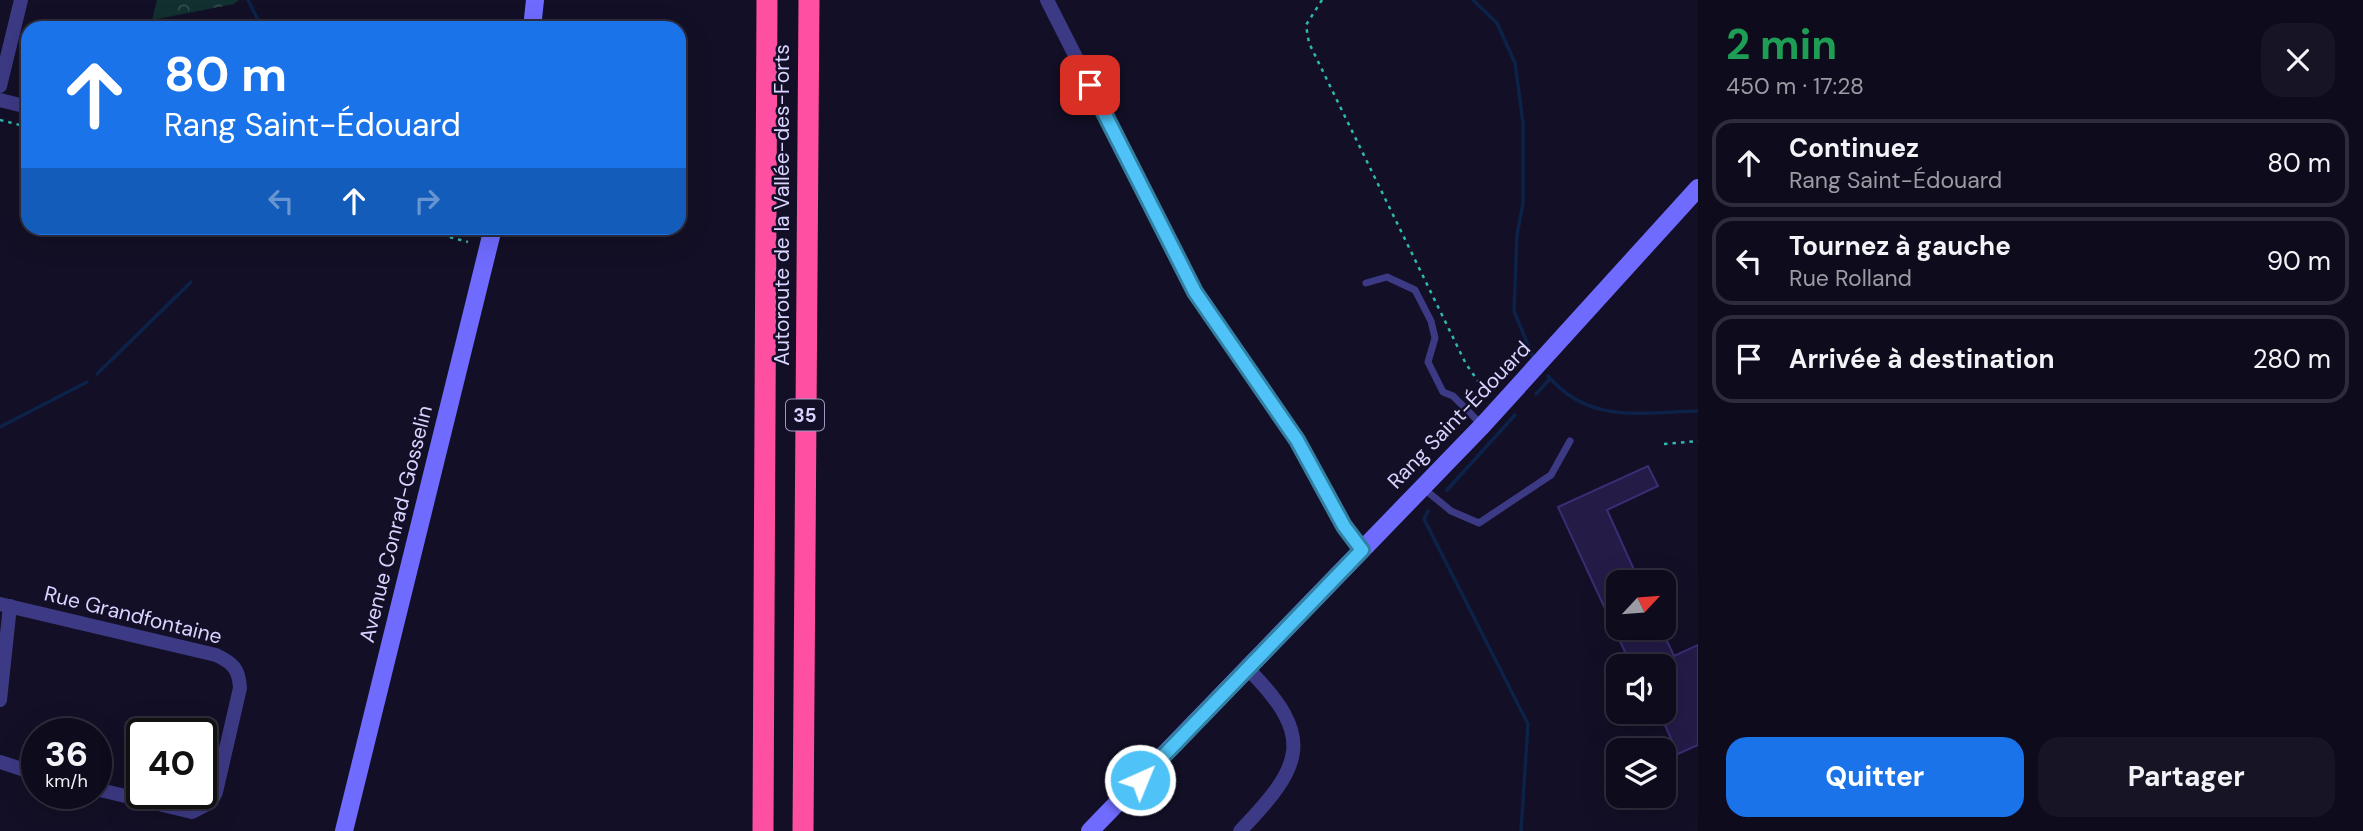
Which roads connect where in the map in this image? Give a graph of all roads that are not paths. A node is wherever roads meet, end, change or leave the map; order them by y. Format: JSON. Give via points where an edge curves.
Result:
{"nodes":[{"id":1,"x":21,"y":0,"type":"edge"},
{"id":2,"x":535,"y":0,"type":"edge"},
{"id":3,"x":768,"y":0,"type":"edge"},
{"id":4,"x":808,"y":0,"type":"edge"},
{"id":5,"x":1047,"y":0,"type":"edge"},
{"id":6,"x":533,"y":21,"type":"edge"},
{"id":7,"x":0,"y":86,"type":"edge"},
{"id":8,"x":0,"y":100,"type":"edge"},
{"id":9,"x":21,"y":105,"type":"edge"},
{"id":10,"x":1698,"y":188,"type":"edge"},
{"id":11,"x":492,"y":235,"type":"edge"},
{"id":12,"x":1366,"y":283,"type":"dead end"},
{"id":13,"x":1482,"y":426,"type":"junction"},
{"id":14,"x":1570,"y":441,"type":"dead end"},
{"id":15,"x":1422,"y":488,"type":"junction"},
{"id":16,"x":1362,"y":550,"type":"junction"},
{"id":17,"x":5,"y":605,"type":"edge"},
{"id":18,"x":1248,"y":668,"type":"junction"},
{"id":19,"x":0,"y":700,"type":"edge"},
{"id":20,"x":0,"y":762,"type":"edge"},
{"id":21,"x":21,"y":769,"type":"edge"},
{"id":22,"x":112,"y":793,"type":"edge"},
{"id":23,"x":344,"y":831,"type":"edge"},
{"id":24,"x":763,"y":831,"type":"edge"},
{"id":25,"x":803,"y":831,"type":"edge"},
{"id":26,"x":1090,"y":831,"type":"edge"},
{"id":27,"x":1240,"y":831,"type":"edge"}],
"edges":[{"from":1,"to":7,"type":"street"},
{"from":2,"to":6,"type":"street"},
{"from":3,"to":24,"type":"highway","name":"Autoroute de la Vallée-des-Forts","number":"35"},
{"from":4,"to":25,"type":"highway","name":"Autoroute de la Vallée-des-Forts","number":"35"},
{"from":5,"to":16,"type":"street","via":[[1195,292],[1297,440]]},
{"from":8,"to":9,"type":"street"},
{"from":10,"to":13,"type":"street","name":"Rang Saint-Édouard"},
{"from":11,"to":23,"type":"street","name":"Avenue Conrad-Gosselin"},
{"from":12,"to":13,"type":"lane","via":[[1387,277],[1415,290],[1434,330],[1429,362],[1443,392],[1453,396]]},
{"from":13,"to":15,"type":"street","name":"Rang Saint-Édouard"},
{"from":14,"to":15,"type":"lane","via":[[1551,475],[1479,523],[1451,511]]},
{"from":15,"to":16,"type":"street","name":"Rang Saint-Édouard"},
{"from":16,"to":18,"type":"street","name":"Rang Saint-Édouard"},
{"from":17,"to":19,"type":"street","name":"Rue Grandfontaine"},
{"from":17,"to":22,"type":"street","name":"Rue Grandfontaine","via":[[216,655],[231,662],[239,674],[240,688],[211,802],[192,812]]},
{"from":18,"to":26,"type":"street","name":"Rang Saint-Édouard"},
{"from":18,"to":27,"type":"street","via":[[1283,708],[1293,750],[1284,780]]},
{"from":20,"to":21,"type":"street"}]}
